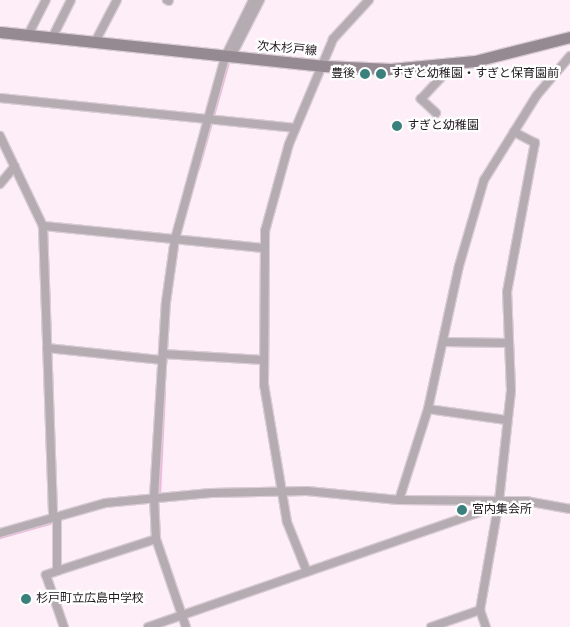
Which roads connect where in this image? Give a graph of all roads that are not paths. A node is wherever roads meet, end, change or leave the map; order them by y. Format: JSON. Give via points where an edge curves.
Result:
{"nodes":[{"id":1,"x":46,"y":0,"type":"edge"},
{"id":2,"x":71,"y":0,"type":"edge"},
{"id":3,"x":117,"y":0,"type":"edge"},
{"id":4,"x":253,"y":0,"type":"edge"},
{"id":5,"x":260,"y":0,"type":"edge"},
{"id":6,"x":369,"y":0,"type":"edge"},
{"id":7,"x":0,"y":32,"type":"edge"},
{"id":8,"x":28,"y":35,"type":"junction"},
{"id":9,"x":570,"y":37,"type":"edge"},
{"id":10,"x":52,"y":38,"type":"junction"},
{"id":11,"x":95,"y":42,"type":"junction"},
{"id":12,"x":570,"y":56,"type":"edge"},
{"id":13,"x":228,"y":57,"type":"junction"},
{"id":14,"x":324,"y":66,"type":"junction"},
{"id":15,"x":446,"y":66,"type":"junction"},
{"id":16,"x":0,"y":98,"type":"edge"},
{"id":17,"x":436,"y":113,"type":"dead end"},
{"id":18,"x":209,"y":119,"type":"junction"},
{"id":19,"x":295,"y":128,"type":"junction"},
{"id":20,"x":514,"y":132,"type":"junction"},
{"id":21,"x":0,"y":136,"type":"edge"},
{"id":22,"x":15,"y":166,"type":"junction"},
{"id":23,"x":0,"y":184,"type":"edge"},
{"id":24,"x":44,"y":226,"type":"junction"},
{"id":25,"x":175,"y":239,"type":"junction"},
{"id":26,"x":264,"y":248,"type":"junction"},
{"id":27,"x":444,"y":342,"type":"junction"},
{"id":28,"x":509,"y":343,"type":"junction"},
{"id":29,"x":47,"y":348,"type":"junction"},
{"id":30,"x":163,"y":357,"type":"junction"},
{"id":31,"x":264,"y":360,"type":"junction"},
{"id":32,"x":428,"y":409,"type":"junction"},
{"id":33,"x":506,"y":420,"type":"junction"},
{"id":34,"x":284,"y":492,"type":"junction"},
{"id":35,"x":154,"y":497,"type":"junction"},
{"id":36,"x":399,"y":500,"type":"junction"},
{"id":37,"x":498,"y":503,"type":"junction"},
{"id":38,"x":570,"y":509,"type":"edge"},
{"id":39,"x":55,"y":517,"type":"junction"},
{"id":40,"x":0,"y":533,"type":"edge"},
{"id":41,"x":156,"y":539,"type":"junction"},
{"id":42,"x":57,"y":571,"type":"junction"},
{"id":43,"x":307,"y":572,"type":"junction"},
{"id":44,"x":480,"y":610,"type":"junction"},
{"id":45,"x":182,"y":616,"type":"junction"},
{"id":46,"x":64,"y":627,"type":"edge"},
{"id":47,"x":148,"y":627,"type":"edge"},
{"id":48,"x":186,"y":627,"type":"edge"},
{"id":49,"x":431,"y":627,"type":"edge"},
{"id":50,"x":486,"y":627,"type":"edge"}],
"edges":[{"from":1,"to":8,"type":"street"},
{"from":2,"to":10,"type":"street"},
{"from":3,"to":11,"type":"street"},
{"from":4,"to":13,"type":"street"},
{"from":5,"to":13,"type":"street"},
{"from":6,"to":14,"type":"street","via":[[333,39]]},
{"from":7,"to":8,"type":"main road","name":"次木杉戸線"},
{"from":8,"to":10,"type":"main road","name":"次木杉戸線"},
{"from":9,"to":15,"type":"main road","name":"次木杉戸線"},
{"from":10,"to":11,"type":"main road","name":"次木杉戸線"},
{"from":11,"to":13,"type":"main road","name":"次木杉戸線"},
{"from":12,"to":20,"type":"street","via":[[537,95]]},
{"from":13,"to":14,"type":"main road","name":"次木杉戸線"},
{"from":13,"to":18,"type":"street"},
{"from":14,"to":15,"type":"main road","name":"次木杉戸線","via":[[390,69]]},
{"from":14,"to":19,"type":"street"},
{"from":15,"to":17,"type":"street","via":[[446,72],[421,99]]},
{"from":16,"to":18,"type":"street"},
{"from":18,"to":19,"type":"street"},
{"from":18,"to":25,"type":"street"},
{"from":19,"to":26,"type":"street","via":[[267,217]]},
{"from":20,"to":27,"type":"street","via":[[480,192],[459,266]]},
{"from":20,"to":28,"type":"street","via":[[534,143],[507,292]]},
{"from":21,"to":22,"type":"street"},
{"from":22,"to":23,"type":"street"},
{"from":22,"to":24,"type":"street"},
{"from":24,"to":25,"type":"street"},
{"from":24,"to":29,"type":"street"},
{"from":25,"to":26,"type":"street"},
{"from":25,"to":30,"type":"street","via":[[166,302]]},
{"from":26,"to":31,"type":"street"},
{"from":27,"to":28,"type":"street"},
{"from":27,"to":32,"type":"street","via":[[431,385]]},
{"from":28,"to":33,"type":"street","via":[[511,380]]},
{"from":29,"to":30,"type":"street"},
{"from":29,"to":39,"type":"street"},
{"from":30,"to":31,"type":"street"},
{"from":30,"to":35,"type":"street"},
{"from":31,"to":34,"type":"street","via":[[264,385]]},
{"from":32,"to":33,"type":"street"},
{"from":32,"to":36,"type":"street"},
{"from":33,"to":37,"type":"street"},
{"from":34,"to":35,"type":"street"},
{"from":34,"to":36,"type":"street","via":[[307,491]]},
{"from":34,"to":43,"type":"street","via":[[287,522]]},
{"from":35,"to":39,"type":"street","via":[[105,503]]},
{"from":35,"to":41,"type":"street"},
{"from":36,"to":37,"type":"street"},
{"from":37,"to":38,"type":"street"},
{"from":37,"to":43,"type":"street"},
{"from":37,"to":44,"type":"street"},
{"from":39,"to":40,"type":"street"},
{"from":39,"to":42,"type":"street"},
{"from":41,"to":42,"type":"street"},
{"from":41,"to":45,"type":"street"},
{"from":42,"to":46,"type":"street","via":[[46,575]]},
{"from":43,"to":45,"type":"street"},
{"from":44,"to":49,"type":"street"},
{"from":44,"to":50,"type":"street"},
{"from":45,"to":47,"type":"street"},
{"from":45,"to":48,"type":"street"}]}
